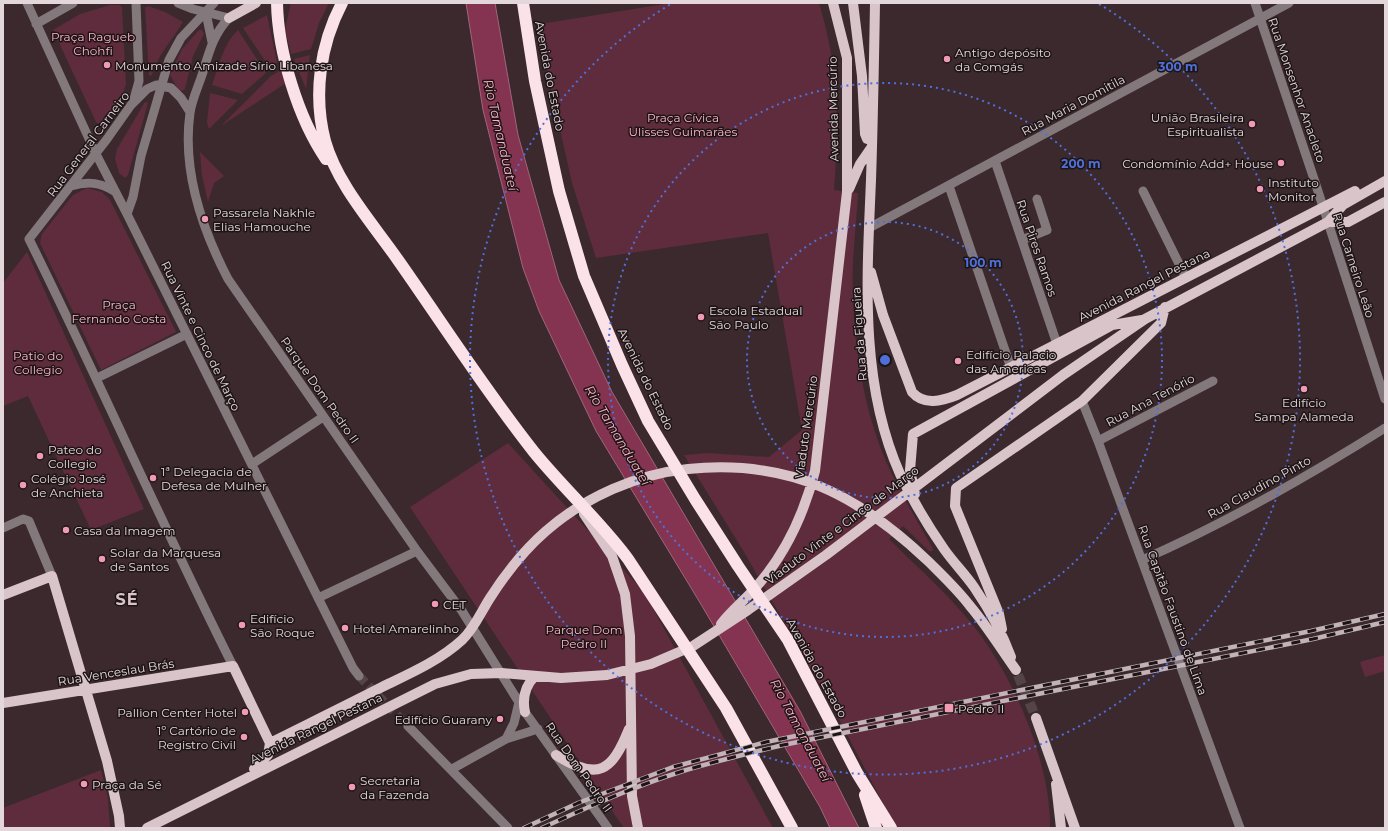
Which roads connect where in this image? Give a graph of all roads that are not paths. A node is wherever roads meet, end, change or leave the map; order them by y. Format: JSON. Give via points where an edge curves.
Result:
{"nodes":[{"id":1,"x":27,"y":3,"type":"edge"},
{"id":2,"x":73,"y":3,"type":"edge"},
{"id":3,"x":136,"y":3,"type":"edge"},
{"id":4,"x":178,"y":3,"type":"edge"},
{"id":5,"x":214,"y":3,"type":"edge"},
{"id":6,"x":256,"y":3,"type":"edge"},
{"id":7,"x":277,"y":3,"type":"edge"},
{"id":8,"x":342,"y":3,"type":"edge"},
{"id":9,"x":522,"y":3,"type":"edge"},
{"id":10,"x":833,"y":3,"type":"edge"},
{"id":11,"x":853,"y":3,"type":"edge"},
{"id":12,"x":875,"y":3,"type":"edge"},
{"id":13,"x":1255,"y":3,"type":"edge"},
{"id":14,"x":1289,"y":3,"type":"edge"},
{"id":15,"x":206,"y":13,"type":"junction"},
{"id":16,"x":836,"y":15,"type":"junction"},
{"id":17,"x":1260,"y":17,"type":"junction"},
{"id":18,"x":229,"y":18,"type":"junction"},
{"id":19,"x":36,"y":24,"type":"junction"},
{"id":20,"x":212,"y":42,"type":"junction"},
{"id":21,"x":862,"y":76,"type":"junction"},
{"id":22,"x":160,"y":85,"type":"junction"},
{"id":23,"x":131,"y":106,"type":"junction"},
{"id":24,"x":190,"y":112,"type":"junction"},
{"id":25,"x":871,"y":148,"type":"junction"},
{"id":26,"x":96,"y":154,"type":"junction"},
{"id":27,"x":995,"y":161,"type":"junction"},
{"id":28,"x":342,"y":180,"type":"junction"},
{"id":29,"x":1384,"y":181,"type":"edge"},
{"id":30,"x":71,"y":186,"type":"junction"},
{"id":31,"x":949,"y":186,"type":"junction"},
{"id":32,"x":114,"y":191,"type":"junction"},
{"id":33,"x":1143,"y":191,"type":"dead end"},
{"id":34,"x":847,"y":192,"type":"junction"},
{"id":35,"x":1037,"y":199,"type":"dead end"},
{"id":36,"x":1385,"y":202,"type":"edge"},
{"id":37,"x":1343,"y":205,"type":"junction"},
{"id":38,"x":1323,"y":207,"type":"junction"},
{"id":39,"x":127,"y":214,"type":"junction"},
{"id":40,"x":1328,"y":222,"type":"junction"},
{"id":41,"x":869,"y":228,"type":"junction"},
{"id":42,"x":1022,"y":240,"type":"junction"},
{"id":43,"x":868,"y":262,"type":"junction"},
{"id":44,"x":1186,"y":278,"type":"junction"},
{"id":45,"x":1165,"y":308,"type":"junction"},
{"id":46,"x":1145,"y":319,"type":"junction"},
{"id":47,"x":187,"y":334,"type":"junction"},
{"id":48,"x":1057,"y":344,"type":"junction"},
{"id":49,"x":1011,"y":368,"type":"junction"},
{"id":50,"x":1381,"y":375,"type":"edge"},
{"id":51,"x":97,"y":378,"type":"junction"},
{"id":52,"x":1213,"y":381,"type":"dead end"},
{"id":53,"x":1385,"y":399,"type":"edge"},
{"id":54,"x":1082,"y":401,"type":"junction"},
{"id":55,"x":934,"y":402,"type":"junction"},
{"id":56,"x":323,"y":417,"type":"junction"},
{"id":57,"x":937,"y":420,"type":"junction"},
{"id":58,"x":1385,"y":428,"type":"edge"},
{"id":59,"x":1098,"y":441,"type":"junction"},
{"id":60,"x":252,"y":464,"type":"junction"},
{"id":61,"x":567,"y":491,"type":"junction"},
{"id":62,"x":918,"y":506,"type":"junction"},
{"id":63,"x":3,"y":528,"type":"edge"},
{"id":64,"x":417,"y":551,"type":"junction"},
{"id":65,"x":1142,"y":560,"type":"junction"},
{"id":66,"x":52,"y":576,"type":"junction"},
{"id":67,"x":3,"y":595,"type":"edge"},
{"id":68,"x":318,"y":598,"type":"junction"},
{"id":69,"x":472,"y":627,"type":"junction"},
{"id":70,"x":713,"y":634,"type":"junction"},
{"id":71,"x":1003,"y":636,"type":"junction"},
{"id":72,"x":233,"y":666,"type":"junction"},
{"id":73,"x":1017,"y":672,"type":"joint"},
{"id":74,"x":502,"y":673,"type":"junction"},
{"id":75,"x":359,"y":676,"type":"tunnel mouth"},
{"id":76,"x":538,"y":676,"type":"junction"},
{"id":77,"x":85,"y":690,"type":"junction"},
{"id":78,"x":519,"y":702,"type":"junction"},
{"id":79,"x":3,"y":703,"type":"edge"},
{"id":80,"x":528,"y":716,"type":"junction"},
{"id":81,"x":1036,"y":718,"type":"tunnel mouth"},
{"id":82,"x":631,"y":725,"type":"junction"},
{"id":83,"x":408,"y":726,"type":"tunnel mouth"},
{"id":84,"x":538,"y":729,"type":"junction"},
{"id":85,"x":506,"y":739,"type":"junction"},
{"id":86,"x":270,"y":743,"type":"junction"},
{"id":87,"x":556,"y":755,"type":"junction"},
{"id":88,"x":452,"y":769,"type":"junction"},
{"id":89,"x":1054,"y":770,"type":"junction"},
{"id":90,"x":857,"y":773,"type":"junction"},
{"id":91,"x":244,"y":778,"type":"junction"},
{"id":92,"x":505,"y":826,"type":"edge"},
{"id":93,"x":120,"y":828,"type":"edge"},
{"id":94,"x":147,"y":828,"type":"edge"},
{"id":95,"x":608,"y":828,"type":"edge"},
{"id":96,"x":638,"y":828,"type":"edge"},
{"id":97,"x":792,"y":828,"type":"edge"},
{"id":98,"x":876,"y":828,"type":"edge"},
{"id":99,"x":891,"y":828,"type":"edge"},
{"id":100,"x":1060,"y":828,"type":"edge"},
{"id":101,"x":1075,"y":828,"type":"edge"},
{"id":102,"x":1240,"y":828,"type":"edge"}],
"edges":[{"from":1,"to":19,"type":"street","name":"Rua Vinte e Cinco de Março"},
{"from":2,"to":19,"type":"street"},
{"from":3,"to":23,"type":"street","via":[[139,81]]},
{"from":4,"to":15,"type":"street"},
{"from":5,"to":15,"type":"street"},
{"from":6,"to":18,"type":"main road"},
{"from":7,"to":28,"type":"highway","via":[[282,49],[300,106],[317,144]]},
{"from":8,"to":28,"type":"highway","via":[[327,40],[318,96],[326,143]]},
{"from":9,"to":90,"type":"highway","name":"Avenida do Estado","via":[[535,81],[559,191],[584,276],[622,364],[648,421],[695,499],[788,640]]},
{"from":10,"to":16,"type":"main road","name":"Avenida Mercúrio"},
{"from":11,"to":21,"type":"main road"},
{"from":12,"to":25,"type":"main road","name":"Rua da Figueira"},
{"from":13,"to":17,"type":"street","name":"Rua Monsenhor Anacleto"},
{"from":14,"to":17,"type":"street","name":"Rua Maria Domitila"},
{"from":15,"to":18,"type":"street"},
{"from":15,"to":20,"type":"street","name":"Parque Dom Pedro II"},
{"from":15,"to":22,"type":"street","via":[[174,48]]},
{"from":16,"to":21,"type":"main road","via":[[845,25],[856,68]]},
{"from":16,"to":34,"type":"main road","name":"Avenida Mercúrio","via":[[847,58]]},
{"from":17,"to":27,"type":"street","name":"Rua Maria Domitila"},
{"from":17,"to":38,"type":"street","name":"Rua Monsenhor Anacleto"},
{"from":18,"to":20,"type":"street","name":"Parque Dom Pedro II"},
{"from":19,"to":26,"type":"street","name":"Rua Vinte e Cinco de Março"},
{"from":20,"to":24,"type":"street","name":"Parque Dom Pedro II"},
{"from":21,"to":25,"type":"main road","via":[[865,134]]},
{"from":22,"to":23,"type":"street","name":"Rua General Carneiro","via":[[147,89]]},
{"from":22,"to":24,"type":"street","via":[[171,88]]},
{"from":22,"to":39,"type":"street"},
{"from":23,"to":26,"type":"street","name":"Rua General Carneiro"},
{"from":24,"to":56,"type":"street","name":"Parque Dom Pedro II","via":[[189,156],[192,182],[212,249],[228,279]]},
{"from":25,"to":34,"type":"main road"},
{"from":25,"to":41,"type":"main road","name":"Rua da Figueira"},
{"from":26,"to":30,"type":"street","name":"Rua General Carneiro"},
{"from":26,"to":32,"type":"street","name":"Rua Vinte e Cinco de Março"},
{"from":27,"to":31,"type":"street","name":"Rua Maria Domitila"},
{"from":27,"to":42,"type":"street","name":"Rua Pires Ramos"},
{"from":28,"to":61,"type":"highway","via":[[489,394]]},
{"from":29,"to":37,"type":"main road","name":"Avenida Rangel Pestana"},
{"from":29,"to":38,"type":"main road","name":"Avenida Rangel Pestana"},
{"from":30,"to":32,"type":"street","via":[[89,183],[102,185]]},
{"from":30,"to":51,"type":"street","name":"Rua General Carneiro","via":[[29,239]]},
{"from":31,"to":41,"type":"street","name":"Rua Maria Domitila"},
{"from":31,"to":49,"type":"street"},
{"from":32,"to":39,"type":"street","name":"Rua Vinte e Cinco de Março"},
{"from":33,"to":44,"type":"street"},
{"from":34,"to":70,"type":"main road","name":"Viaduto Mercúrio","via":[[819,442],[807,500],[782,553],[759,584]]},
{"from":35,"to":42,"type":"street","via":[[1047,230]]},
{"from":36,"to":40,"type":"main road","name":"Avenida Rangel Pestana","via":[[1348,222]]},
{"from":37,"to":38,"type":"main road","via":[[1328,210]]},
{"from":37,"to":40,"type":"main road","name":"Avenida Rangel Pestana"},
{"from":38,"to":40,"type":"street","name":"Rua Carneiro Leão"},
{"from":38,"to":44,"type":"main road","name":"Avenida Rangel Pestana"},
{"from":39,"to":47,"type":"street","name":"Rua Vinte e Cinco de Março"},
{"from":40,"to":45,"type":"main road","name":"Avenida Rangel Pestana"},
{"from":40,"to":50,"type":"street","name":"Rua Carneiro Leão"},
{"from":41,"to":43,"type":"main road","name":"Rua da Figueira"},
{"from":42,"to":48,"type":"street","name":"Rua Pires Ramos"},
{"from":43,"to":55,"type":"main road","via":[[909,388],[916,397]]},
{"from":43,"to":62,"type":"main road","name":"Rua da Figueira","via":[[870,352],[878,406],[900,474]]},
{"from":44,"to":48,"type":"main road","name":"Avenida Rangel Pestana"},
{"from":45,"to":46,"type":"main road","name":"Viaduto Vinte e Cinco de Março"},
{"from":45,"to":54,"type":"main road","via":[[1161,323]]},
{"from":46,"to":57,"type":"main road","name":"Avenida Rangel Pestana","via":[[1112,325]]},
{"from":46,"to":70,"type":"main road","name":"Viaduto Vinte e Cinco de Março","via":[[1063,375],[826,555]]},
{"from":47,"to":51,"type":"street"},
{"from":47,"to":60,"type":"street","name":"Rua Vinte e Cinco de Março"},
{"from":48,"to":49,"type":"main road","name":"Avenida Rangel Pestana"},
{"from":49,"to":55,"type":"main road","name":"Avenida Rangel Pestana","via":[[957,395]]},
{"from":50,"to":53,"type":"street","name":"Rua Carneiro Leão"},
{"from":51,"to":72,"type":"street","via":[[156,508]]},
{"from":52,"to":59,"type":"street","name":"Rua Ana Tenório"},
{"from":54,"to":59,"type":"street","name":"Rua Capitão Faustino de Lima"},
{"from":54,"to":71,"type":"main road","via":[[956,488],[955,506],[999,614]]},
{"from":55,"to":57,"type":"main road"},
{"from":56,"to":60,"type":"street"},
{"from":56,"to":64,"type":"street","name":"Parque Dom Pedro II"},
{"from":57,"to":62,"type":"main road","name":"Avenida Rangel Pestana","via":[[913,434],[910,470]]},
{"from":58,"to":65,"type":"street","name":"Rua Claudino Pinto","via":[[1251,507]]},
{"from":59,"to":65,"type":"street","name":"Rua Capitão Faustino de Lima"},
{"from":60,"to":68,"type":"street","name":"Rua Vinte e Cinco de Março"},
{"from":61,"to":82,"type":"main road","via":[[612,556],[625,594],[630,636]]},
{"from":61,"to":97,"type":"highway","via":[[613,538],[662,607],[726,708]]},
{"from":62,"to":71,"type":"main road","name":"Rua da Figueira","via":[[944,548],[973,586]]},
{"from":63,"to":66,"type":"street","via":[[23,519],[28,520]]},
{"from":64,"to":68,"type":"street"},
{"from":64,"to":69,"type":"street","name":"Parque Dom Pedro II"},
{"from":65,"to":102,"type":"street","name":"Rua Capitão Faustino de Lima"},
{"from":66,"to":67,"type":"main road"},
{"from":66,"to":77,"type":"main road"},
{"from":68,"to":75,"type":"street","name":"Rua Vinte e Cinco de Março"},
{"from":69,"to":73,"type":"main road","name":"Avenida Rangel Pestana","via":[[490,597],[526,550],[570,513],[595,498],[649,476],[707,467],[736,467],[765,470],[821,486],[873,514],[951,584],[971,606]]},
{"from":69,"to":74,"type":"street","name":"Parque Dom Pedro II"},
{"from":69,"to":86,"type":"main road","name":"Avenida Rangel Pestana","via":[[462,640],[419,669]]},
{"from":70,"to":76,"type":"main road","name":"Viaduto Vinte e Cinco de Março","via":[[672,656],[629,670],[584,677]]},
{"from":71,"to":73,"type":"main road","name":"Rua da Figueira"},
{"from":72,"to":77,"type":"main road","name":"Rua Venceslau Brás"},
{"from":72,"to":86,"type":"main road"},
{"from":74,"to":76,"type":"main road","name":"Viaduto Vinte e Cinco de Março"},
{"from":74,"to":78,"type":"street","name":"Parque Dom Pedro II"},
{"from":74,"to":91,"type":"main road","name":"Avenida Rangel Pestana","via":[[471,674],[435,684]]},
{"from":76,"to":80,"type":"main road","via":[[528,684],[524,694]]},
{"from":77,"to":79,"type":"main road","name":"Rua Venceslau Brás"},
{"from":77,"to":93,"type":"main road","via":[[107,761]]},
{"from":78,"to":80,"type":"street","name":"Parque Dom Pedro II"},
{"from":78,"to":85,"type":"street","via":[[514,723]]},
{"from":80,"to":84,"type":"street","name":"Rua Dom Pedro II"},
{"from":81,"to":89,"type":"main road"},
{"from":82,"to":87,"type":"main road","via":[[618,756],[612,763],[600,769],[579,767]]},
{"from":82,"to":96,"type":"main road","via":[[632,802]]},
{"from":83,"to":88,"type":"street"},
{"from":84,"to":85,"type":"street"},
{"from":84,"to":87,"type":"street","name":"Rua Dom Pedro II"},
{"from":85,"to":88,"type":"street"},
{"from":86,"to":91,"type":"main road","via":[[265,760]]},
{"from":87,"to":95,"type":"street","name":"Rua Dom Pedro II"},
{"from":88,"to":92,"type":"street"},
{"from":89,"to":100,"type":"main road"},
{"from":89,"to":101,"type":"main road"},
{"from":90,"to":98,"type":"highway","name":"Avenida do Estado"},
{"from":90,"to":99,"type":"highway","name":"Avenida do Estado"},
{"from":91,"to":94,"type":"main road","name":"Avenida Rangel Pestana"}]}
